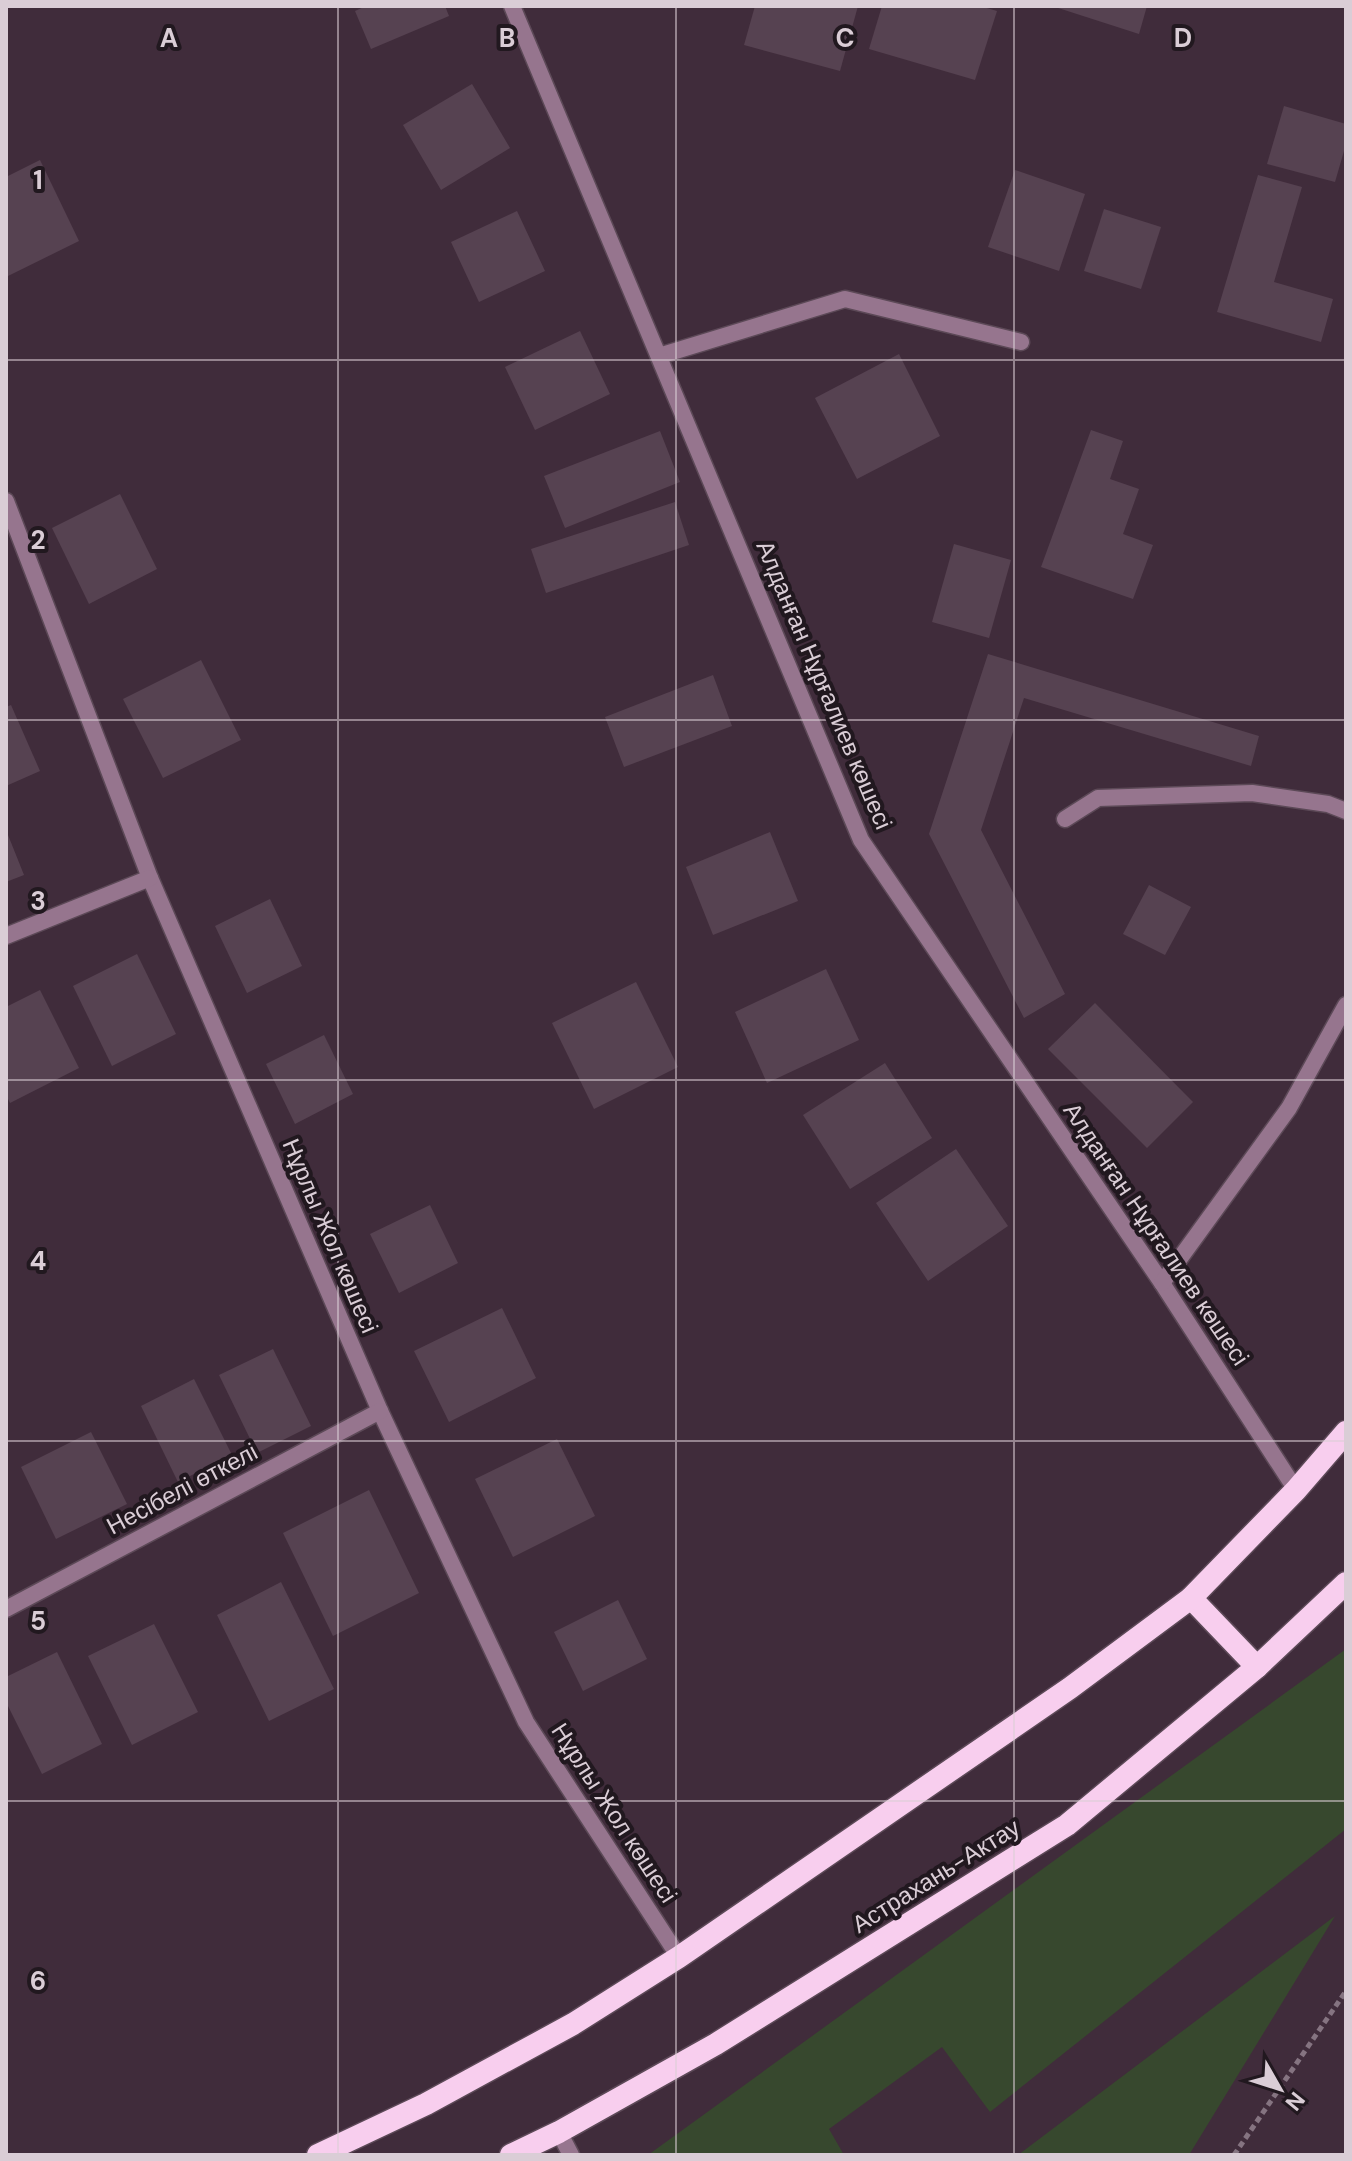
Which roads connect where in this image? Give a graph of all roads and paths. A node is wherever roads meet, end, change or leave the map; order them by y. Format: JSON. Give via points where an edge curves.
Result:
{"nodes":[{"id":1,"x":512,"y":6,"type":"edge"},
{"id":2,"x":1021,"y":342,"type":"dead end"},
{"id":3,"x":659,"y":356,"type":"junction"},
{"id":4,"x":6,"y":501,"type":"edge"},
{"id":5,"x":1346,"y":811,"type":"edge"},
{"id":6,"x":1065,"y":819,"type":"dead end"},
{"id":7,"x":150,"y":878,"type":"junction"},
{"id":8,"x":6,"y":936,"type":"edge"},
{"id":9,"x":1346,"y":1005,"type":"edge"},
{"id":10,"x":1162,"y":1283,"type":"junction"},
{"id":11,"x":380,"y":1411,"type":"junction"},
{"id":12,"x":1346,"y":1432,"type":"edge"},
{"id":13,"x":1296,"y":1490,"type":"junction"},
{"id":14,"x":1346,"y":1583,"type":"edge"},
{"id":15,"x":1191,"y":1598,"type":"junction"},
{"id":16,"x":6,"y":1609,"type":"edge"},
{"id":17,"x":1257,"y":1667,"type":"junction"},
{"id":18,"x":679,"y":1957,"type":"junction"},
{"id":19,"x":1346,"y":1991,"type":"edge"},
{"id":20,"x":559,"y":2132,"type":"junction"},
{"id":21,"x":318,"y":2155,"type":"edge"},
{"id":22,"x":511,"y":2155,"type":"edge"},
{"id":23,"x":571,"y":2155,"type":"edge"},
{"id":24,"x":1234,"y":2155,"type":"edge"}],
"edges":[{"from":1,"to":3,"type":"street","name":"Алданған Нұрғалиев көшесі"},
{"from":2,"to":3,"type":"street","via":[[845,299]]},
{"from":3,"to":10,"type":"street","name":"Алданған Нұрғалиев көшесі","via":[[861,840]]},
{"from":4,"to":7,"type":"street","name":"Нұрлы Жол көшесі"},
{"from":5,"to":6,"type":"street","via":[[1328,804],[1236,793],[1098,798]]},
{"from":7,"to":8,"type":"street"},
{"from":7,"to":11,"type":"street","name":"Нұрлы Жол көшесі"},
{"from":9,"to":10,"type":"street","via":[[1289,1108]]},
{"from":10,"to":13,"type":"street","name":"Алданған Нұрғалиев көшесі"},
{"from":11,"to":16,"type":"street","name":"Несібелі өткелі"},
{"from":11,"to":18,"type":"street","name":"Нұрлы Жол көшесі","via":[[526,1722]]},
{"from":12,"to":13,"type":"highway"},
{"from":13,"to":15,"type":"highway"},
{"from":14,"to":17,"type":"highway","name":"Астрахань-Актау"},
{"from":15,"to":17,"type":"highway"},
{"from":15,"to":18,"type":"highway","via":[[1070,1688]]},
{"from":17,"to":20,"type":"highway","name":"Астрахань-Актау","via":[[1067,1825],[716,2044]]},
{"from":18,"to":21,"type":"highway","via":[[573,2024]]},
{"from":19,"to":24,"type":"path"},
{"from":20,"to":22,"type":"highway","name":"Астрахань-Актау"},
{"from":20,"to":23,"type":"street"}]}
